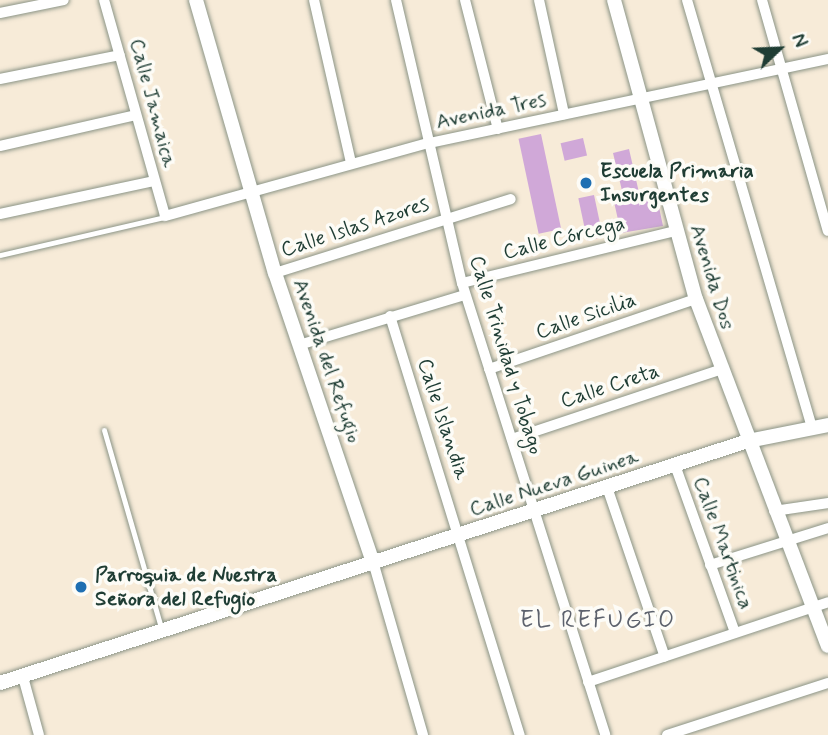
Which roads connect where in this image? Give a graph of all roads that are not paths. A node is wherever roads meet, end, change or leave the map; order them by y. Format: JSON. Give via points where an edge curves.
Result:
{"nodes":[{"id":1,"x":64,"y":0,"type":"edge"},
{"id":2,"x":104,"y":0,"type":"edge"},
{"id":3,"x":196,"y":0,"type":"edge"},
{"id":4,"x":314,"y":0,"type":"edge"},
{"id":5,"x":396,"y":0,"type":"edge"},
{"id":6,"x":465,"y":0,"type":"edge"},
{"id":7,"x":539,"y":0,"type":"edge"},
{"id":8,"x":614,"y":0,"type":"edge"},
{"id":9,"x":687,"y":0,"type":"edge"},
{"id":10,"x":762,"y":0,"type":"edge"},
{"id":11,"x":0,"y":13,"type":"edge"},
{"id":12,"x":120,"y":55,"type":"junction"},
{"id":13,"x":828,"y":59,"type":"edge"},
{"id":14,"x":780,"y":69,"type":"junction"},
{"id":15,"x":0,"y":79,"type":"edge"},
{"id":16,"x":708,"y":84,"type":"junction"},
{"id":17,"x":642,"y":99,"type":"junction"},
{"id":18,"x":564,"y":114,"type":"junction"},
{"id":19,"x":136,"y":115,"type":"junction"},
{"id":20,"x":498,"y":129,"type":"junction"},
{"id":21,"x":429,"y":144,"type":"junction"},
{"id":22,"x":0,"y":146,"type":"edge"},
{"id":23,"x":351,"y":163,"type":"junction"},
{"id":24,"x":154,"y":181,"type":"junction"},
{"id":25,"x":252,"y":192,"type":"junction"},
{"id":26,"x":511,"y":199,"type":"dead end"},
{"id":27,"x":0,"y":214,"type":"edge"},
{"id":28,"x":165,"y":216,"type":"junction"},
{"id":29,"x":446,"y":217,"type":"junction"},
{"id":30,"x":676,"y":231,"type":"junction"},
{"id":31,"x":828,"y":232,"type":"edge"},
{"id":32,"x":0,"y":255,"type":"edge"},
{"id":33,"x":275,"y":273,"type":"junction"},
{"id":34,"x":462,"y":283,"type":"junction"},
{"id":35,"x":466,"y":295,"type":"junction"},
{"id":36,"x":696,"y":299,"type":"junction"},
{"id":37,"x":390,"y":316,"type":"junction"},
{"id":38,"x":299,"y":345,"type":"junction"},
{"id":39,"x":489,"y":369,"type":"junction"},
{"id":40,"x":720,"y":370,"type":"junction"},
{"id":41,"x":828,"y":425,"type":"edge"},
{"id":42,"x":812,"y":428,"type":"junction"},
{"id":43,"x":104,"y":430,"type":"dead end"},
{"id":44,"x":512,"y":439,"type":"junction"},
{"id":45,"x":748,"y":441,"type":"junction"},
{"id":46,"x":675,"y":466,"type":"junction"},
{"id":47,"x":608,"y":490,"type":"junction"},
{"id":48,"x":828,"y":503,"type":"edge"},
{"id":49,"x":775,"y":511,"type":"junction"},
{"id":50,"x":535,"y":515,"type":"junction"},
{"id":51,"x":828,"y":528,"type":"edge"},
{"id":52,"x":461,"y":536,"type":"junction"},
{"id":53,"x":786,"y":540,"type":"junction"},
{"id":54,"x":374,"y":565,"type":"junction"},
{"id":55,"x":710,"y":565,"type":"junction"},
{"id":56,"x":828,"y":602,"type":"edge"},
{"id":57,"x":813,"y":607,"type":"junction"},
{"id":58,"x":735,"y":633,"type":"junction"},
{"id":59,"x":162,"y":634,"type":"junction"},
{"id":60,"x":828,"y":646,"type":"edge"},
{"id":61,"x":665,"y":657,"type":"junction"},
{"id":62,"x":23,"y":677,"type":"junction"},
{"id":63,"x":588,"y":682,"type":"junction"},
{"id":64,"x":0,"y":683,"type":"edge"},
{"id":65,"x":828,"y":683,"type":"edge"},
{"id":66,"x":39,"y":735,"type":"edge"},
{"id":67,"x":423,"y":735,"type":"edge"},
{"id":68,"x":520,"y":735,"type":"edge"},
{"id":69,"x":605,"y":735,"type":"edge"},
{"id":70,"x":667,"y":735,"type":"edge"}],
"edges":[{"from":1,"to":11,"type":"street"},
{"from":2,"to":12,"type":"street","name":"Calle Jamaica"},
{"from":3,"to":25,"type":"street","name":"Avenida del Refugio"},
{"from":4,"to":23,"type":"street"},
{"from":5,"to":21,"type":"street","name":"Calle Trinidad y Tobago"},
{"from":6,"to":20,"type":"street"},
{"from":7,"to":18,"type":"street"},
{"from":8,"to":17,"type":"street","name":"Avenida Dos"},
{"from":9,"to":16,"type":"street"},
{"from":10,"to":14,"type":"street"},
{"from":12,"to":15,"type":"street"},
{"from":12,"to":19,"type":"street","name":"Calle Jamaica"},
{"from":13,"to":14,"type":"street","name":"Avenida Tres"},
{"from":14,"to":16,"type":"street","name":"Avenida Tres"},
{"from":14,"to":31,"type":"street"},
{"from":16,"to":17,"type":"street","name":"Avenida Tres"},
{"from":16,"to":42,"type":"street"},
{"from":17,"to":18,"type":"street","name":"Avenida Tres"},
{"from":17,"to":30,"type":"street","name":"Avenida Dos"},
{"from":18,"to":20,"type":"street","name":"Avenida Tres"},
{"from":19,"to":22,"type":"street"},
{"from":19,"to":24,"type":"street","name":"Calle Jamaica"},
{"from":20,"to":21,"type":"street","name":"Avenida Tres"},
{"from":21,"to":23,"type":"street","name":"Avenida Tres"},
{"from":21,"to":29,"type":"street","name":"Calle Trinidad y Tobago"},
{"from":23,"to":25,"type":"street","name":"Avenida Tres"},
{"from":24,"to":27,"type":"street"},
{"from":24,"to":28,"type":"street","name":"Calle Jamaica"},
{"from":25,"to":28,"type":"street","name":"Avenida Tres"},
{"from":25,"to":33,"type":"street","name":"Avenida del Refugio"},
{"from":26,"to":29,"type":"street","name":"Calle Islas Azores"},
{"from":28,"to":32,"type":"lane"},
{"from":29,"to":33,"type":"street","name":"Calle Islas Azores"},
{"from":29,"to":34,"type":"street","name":"Calle Trinidad y Tobago"},
{"from":30,"to":34,"type":"street","name":"Calle Córcega"},
{"from":30,"to":36,"type":"street","name":"Avenida Dos"},
{"from":33,"to":38,"type":"street","name":"Avenida del Refugio"},
{"from":34,"to":35,"type":"street","name":"Calle Trinidad y Tobago"},
{"from":35,"to":37,"type":"street"},
{"from":35,"to":39,"type":"street","name":"Calle Trinidad y Tobago"},
{"from":36,"to":39,"type":"street","name":"Calle Sicilia"},
{"from":36,"to":40,"type":"street","name":"Avenida Dos"},
{"from":37,"to":38,"type":"street"},
{"from":37,"to":52,"type":"street","name":"Calle Islandia"},
{"from":38,"to":54,"type":"street","name":"Avenida del Refugio"},
{"from":39,"to":44,"type":"street","name":"Calle Trinidad y Tobago"},
{"from":40,"to":44,"type":"street","name":"Calle Creta"},
{"from":40,"to":45,"type":"street","name":"Avenida Dos"},
{"from":41,"to":42,"type":"street","name":"Calle Nueva Guinea"},
{"from":42,"to":45,"type":"street","name":"Calle Nueva Guinea"},
{"from":43,"to":59,"type":"lane"},
{"from":44,"to":50,"type":"street","name":"Calle Trinidad y Tobago"},
{"from":45,"to":46,"type":"street","name":"Calle Nueva Guinea"},
{"from":45,"to":49,"type":"street","name":"Avenida Dos"},
{"from":46,"to":47,"type":"street","name":"Calle Nueva Guinea"},
{"from":46,"to":55,"type":"street","name":"Calle Martinica"},
{"from":47,"to":50,"type":"street","name":"Calle Nueva Guinea"},
{"from":47,"to":61,"type":"street"},
{"from":48,"to":49,"type":"street"},
{"from":49,"to":53,"type":"street","name":"Avenida Dos"},
{"from":50,"to":52,"type":"street","name":"Calle Nueva Guinea"},
{"from":50,"to":63,"type":"street","name":"Calle Trinidad y Tobago"},
{"from":51,"to":53,"type":"street"},
{"from":52,"to":54,"type":"street","name":"Calle Nueva Guinea"},
{"from":52,"to":68,"type":"street","name":"Calle Islandia"},
{"from":53,"to":55,"type":"street"},
{"from":53,"to":57,"type":"street","name":"Avenida Dos"},
{"from":54,"to":59,"type":"street","name":"Calle Nueva Guinea"},
{"from":54,"to":67,"type":"street","name":"Avenida del Refugio"},
{"from":55,"to":58,"type":"street","name":"Calle Martinica"},
{"from":56,"to":57,"type":"street"},
{"from":57,"to":58,"type":"street"},
{"from":57,"to":60,"type":"street","name":"Avenida Dos"},
{"from":58,"to":61,"type":"street"},
{"from":59,"to":62,"type":"street","name":"Calle Nueva Guinea"},
{"from":61,"to":63,"type":"street"},
{"from":62,"to":64,"type":"street","name":"Calle Nueva Guinea"},
{"from":62,"to":66,"type":"street"},
{"from":63,"to":69,"type":"street","name":"Calle Trinidad y Tobago"},
{"from":65,"to":70,"type":"street"}]}
